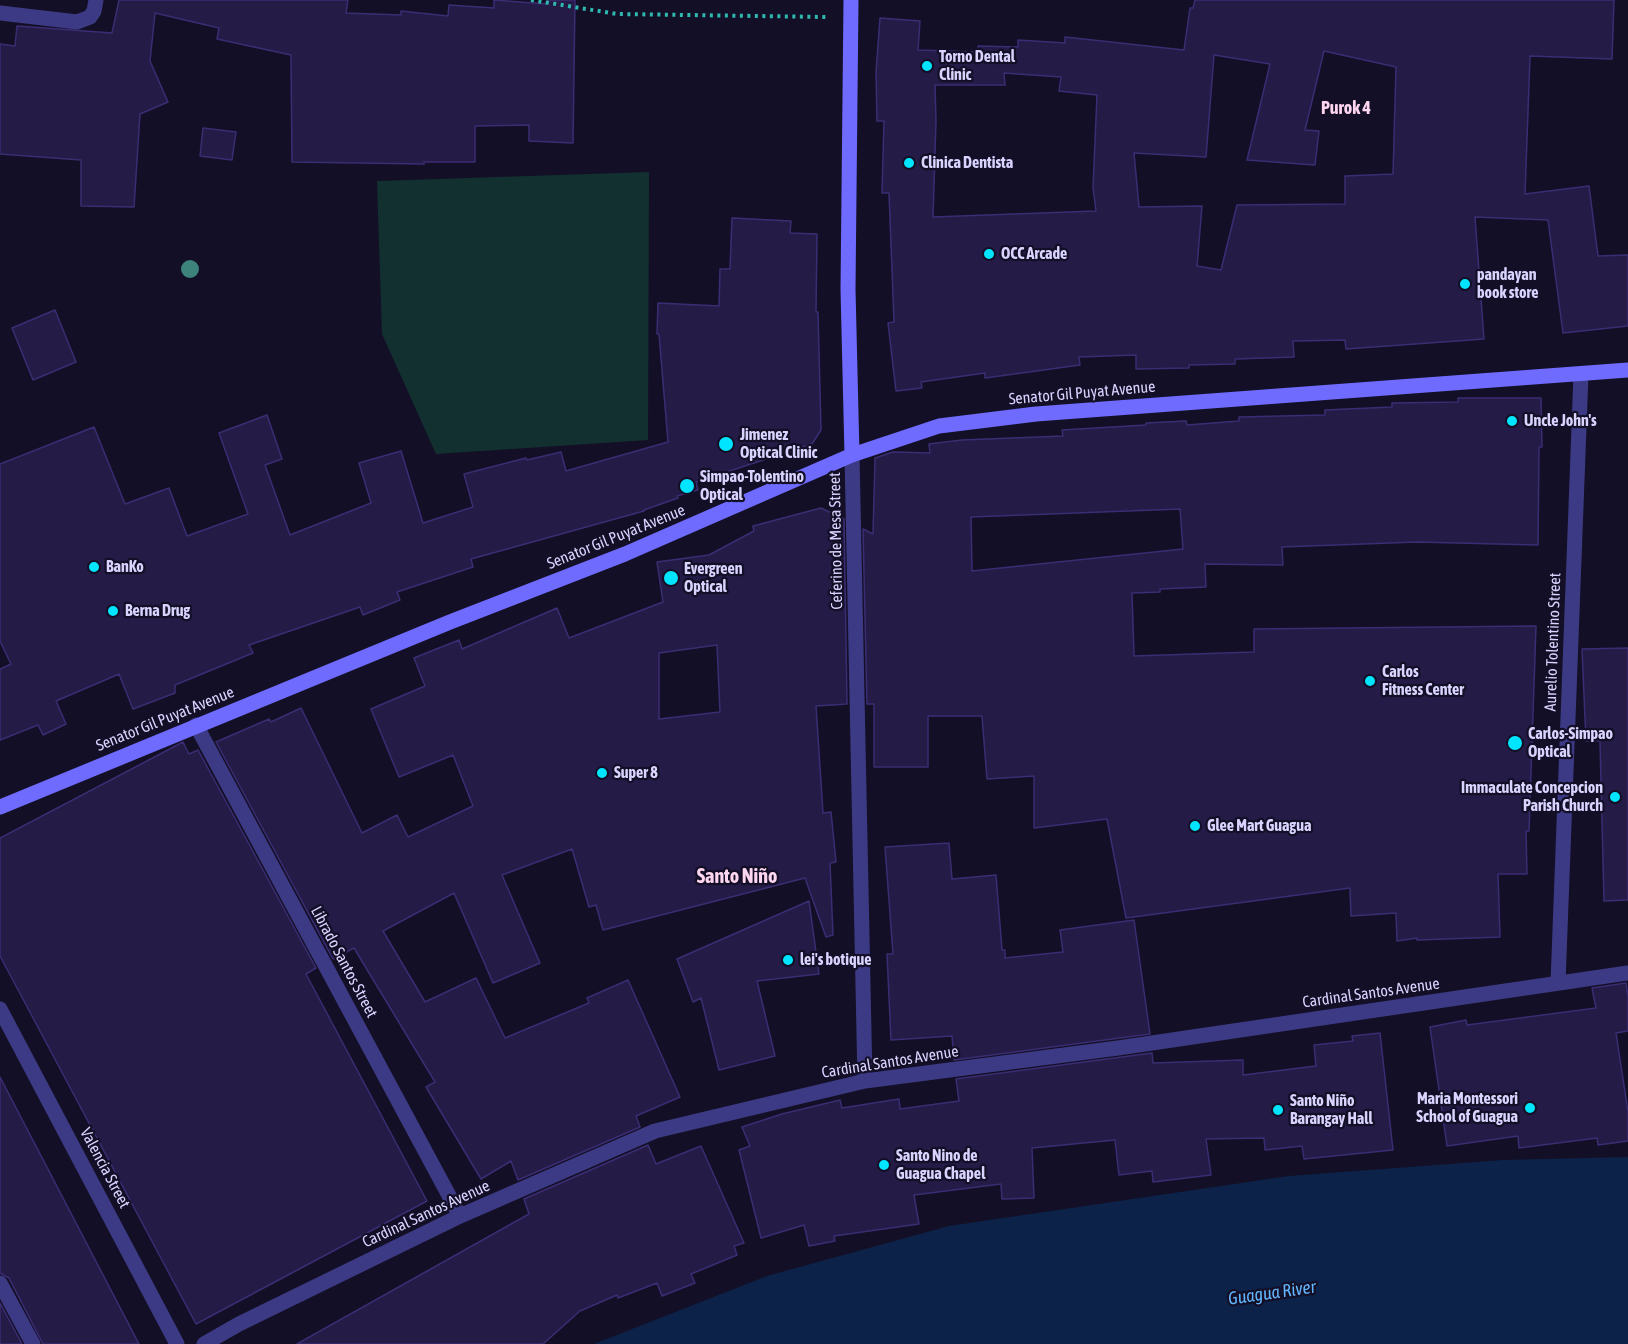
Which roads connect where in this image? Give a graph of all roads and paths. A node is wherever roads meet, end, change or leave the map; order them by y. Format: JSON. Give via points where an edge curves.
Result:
{"nodes":[{"id":1,"x":96,"y":0,"type":"edge"},
{"id":2,"x":531,"y":0,"type":"edge"},
{"id":3,"x":851,"y":0,"type":"edge"},
{"id":4,"x":0,"y":13,"type":"edge"},
{"id":5,"x":851,"y":18,"type":"junction"},
{"id":6,"x":1628,"y":370,"type":"edge"},
{"id":7,"x":1581,"y":374,"type":"junction"},
{"id":8,"x":852,"y":454,"type":"junction"},
{"id":9,"x":196,"y":725,"type":"junction"},
{"id":10,"x":0,"y":807,"type":"edge"},
{"id":11,"x":1628,"y":973,"type":"edge"},
{"id":12,"x":1557,"y":983,"type":"junction"},
{"id":13,"x":0,"y":1009,"type":"edge"},
{"id":14,"x":865,"y":1081,"type":"junction"},
{"id":15,"x":460,"y":1216,"type":"junction"},
{"id":16,"x":0,"y":1283,"type":"edge"},
{"id":17,"x":33,"y":1344,"type":"edge"},
{"id":18,"x":177,"y":1344,"type":"edge"},
{"id":19,"x":204,"y":1344,"type":"edge"}],
"edges":[{"from":1,"to":4,"type":"street","via":[[90,17],[77,22]]},
{"from":2,"to":5,"type":"path","via":[[617,14]]},
{"from":3,"to":5,"type":"main road","name":"Ceferino de Mesa Street"},
{"from":5,"to":8,"type":"main road","name":"Ceferino de Mesa Street","via":[[848,289]]},
{"from":6,"to":7,"type":"main road","name":"Senator Gil Puyat Avenue"},
{"from":7,"to":8,"type":"main road","name":"Senator Gil Puyat Avenue","via":[[982,420],[939,426]]},
{"from":7,"to":12,"type":"street","name":"Aurelio Tolentino Street"},
{"from":8,"to":9,"type":"main road","name":"Senator Gil Puyat Avenue","via":[[625,554]]},
{"from":8,"to":14,"type":"street","name":"Ceferino de Mesa Street"},
{"from":9,"to":10,"type":"main road","name":"Senator Gil Puyat Avenue"},
{"from":9,"to":15,"type":"street","name":"Librado Santos Street"},
{"from":11,"to":12,"type":"street","name":"Cardinal Santos Avenue"},
{"from":12,"to":14,"type":"street","name":"Cardinal Santos Avenue"},
{"from":13,"to":18,"type":"street","name":"Valencia Street"},
{"from":14,"to":15,"type":"street","name":"Cardinal Santos Avenue","via":[[655,1131]]},
{"from":15,"to":19,"type":"street","name":"Cardinal Santos Avenue"},
{"from":16,"to":17,"type":"street"}]}
